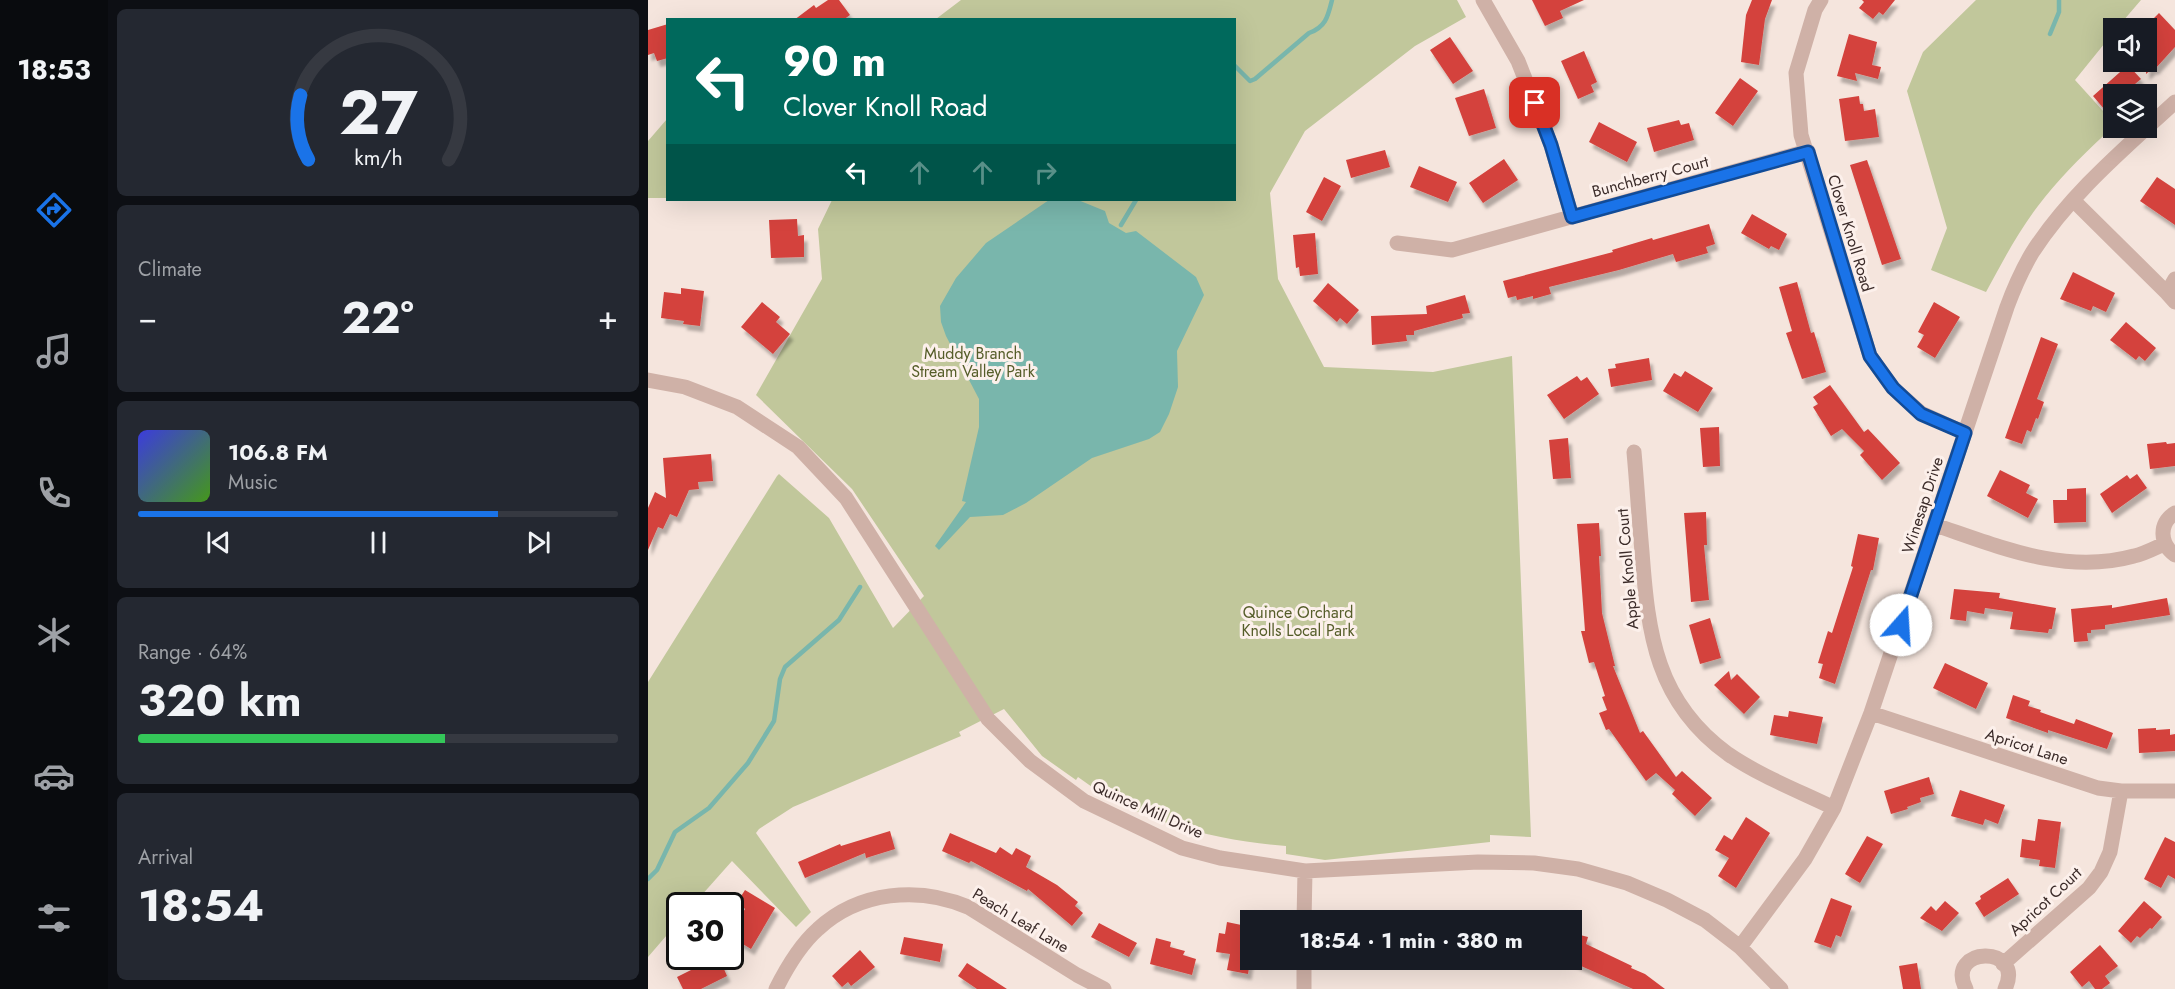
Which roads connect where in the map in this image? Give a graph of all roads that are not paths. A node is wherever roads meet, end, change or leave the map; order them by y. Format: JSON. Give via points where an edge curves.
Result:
{"nodes":[{"id":1,"x":1483,"y":0,"type":"edge"},
{"id":2,"x":1821,"y":0,"type":"edge"},
{"id":3,"x":2175,"y":102,"type":"edge"},
{"id":4,"x":1808,"y":152,"type":"junction"},
{"id":5,"x":2073,"y":200,"type":"junction"},
{"id":6,"x":1572,"y":217,"type":"junction"},
{"id":7,"x":1397,"y":243,"type":"dead end"},
{"id":8,"x":2175,"y":279,"type":"edge"},
{"id":9,"x":2171,"y":298,"type":"edge"},
{"id":10,"x":648,"y":380,"type":"edge"},
{"id":11,"x":1965,"y":433,"type":"junction"},
{"id":12,"x":1634,"y":452,"type":"dead end"},
{"id":13,"x":2175,"y":513,"type":"edge"},
{"id":14,"x":1935,"y":525,"type":"junction"},
{"id":15,"x":2170,"y":549,"type":"edge"},
{"id":16,"x":1871,"y":713,"type":"junction"},
{"id":17,"x":2121,"y":791,"type":"junction"},
{"id":18,"x":2175,"y":791,"type":"edge"},
{"id":19,"x":1834,"y":808,"type":"junction"},
{"id":20,"x":1305,"y":871,"type":"junction"},
{"id":21,"x":1304,"y":910,"type":"edge"},
{"id":22,"x":1740,"y":947,"type":"junction"},
{"id":23,"x":2003,"y":964,"type":"junction"},
{"id":24,"x":1304,"y":970,"type":"edge"},
{"id":25,"x":776,"y":989,"type":"edge"},
{"id":26,"x":1104,"y":989,"type":"edge"},
{"id":27,"x":1304,"y":989,"type":"edge"},
{"id":28,"x":1781,"y":989,"type":"edge"},
{"id":29,"x":1966,"y":989,"type":"edge"},
{"id":30,"x":2005,"y":989,"type":"edge"}],
"edges":[{"from":1,"to":6,"type":"street","via":[[1518,61],[1551,145]]},
{"from":2,"to":4,"type":"street","name":"Clover Knoll Road","via":[[1796,73],[1801,135]]},
{"from":3,"to":5,"type":"street","name":"Winesap Drive"},
{"from":4,"to":6,"type":"street","name":"Bunchberry Court"},
{"from":4,"to":11,"type":"street","name":"Clover Knoll Road","via":[[1870,356],[1893,388],[1921,414]]},
{"from":5,"to":9,"type":"street"},
{"from":5,"to":11,"type":"street","name":"Winesap Drive","via":[[2031,254],[2018,279]]},
{"from":6,"to":7,"type":"street","name":"Bunchberry Court","via":[[1452,250]]},
{"from":8,"to":9,"type":"street"},
{"from":10,"to":20,"type":"street","name":"Quince Mill Drive","via":[[685,387],[737,407],[798,447],[846,498],[988,719],[1030,761],[1084,801],[1182,848]]},
{"from":11,"to":14,"type":"street","name":"Winesap Drive"},
{"from":12,"to":19,"type":"street","name":"Apple Knoll Court","via":[[1646,609],[1660,668],[1674,695],[1689,716],[1727,752]]},
{"from":13,"to":15,"type":"street","via":[[2163,528]]},
{"from":14,"to":15,"type":"street","via":[[2022,555],[2054,561],[2102,562]]},
{"from":14,"to":16,"type":"street","name":"Winesap Drive"},
{"from":16,"to":17,"type":"street","name":"Apricot Lane","via":[[2098,788]]},
{"from":16,"to":19,"type":"street","name":"Winesap Drive"},
{"from":17,"to":18,"type":"street","name":"Apricot Lane"},
{"from":17,"to":23,"type":"street","name":"Apricot Court","via":[[2110,852],[2101,872],[2089,888]]},
{"from":19,"to":22,"type":"street","name":"Winesap Drive","via":[[1793,877]]},
{"from":20,"to":21,"type":"street"},
{"from":20,"to":22,"type":"street","name":"Quince Mill Drive","via":[[1478,862],[1534,862],[1578,869],[1628,883],[1667,900],[1705,920]]},
{"from":22,"to":28,"type":"street","name":"Quince Mill Drive"},
{"from":23,"to":29,"type":"street","via":[[1984,955],[1971,960],[1963,971]]},
{"from":23,"to":30,"type":"street","via":[[2008,978]]},
{"from":24,"to":27,"type":"street"},
{"from":25,"to":26,"type":"street","name":"Peach Leaf Lane","via":[[787,967],[827,923],[855,905],[878,898],[921,894],[968,907]]}]}
